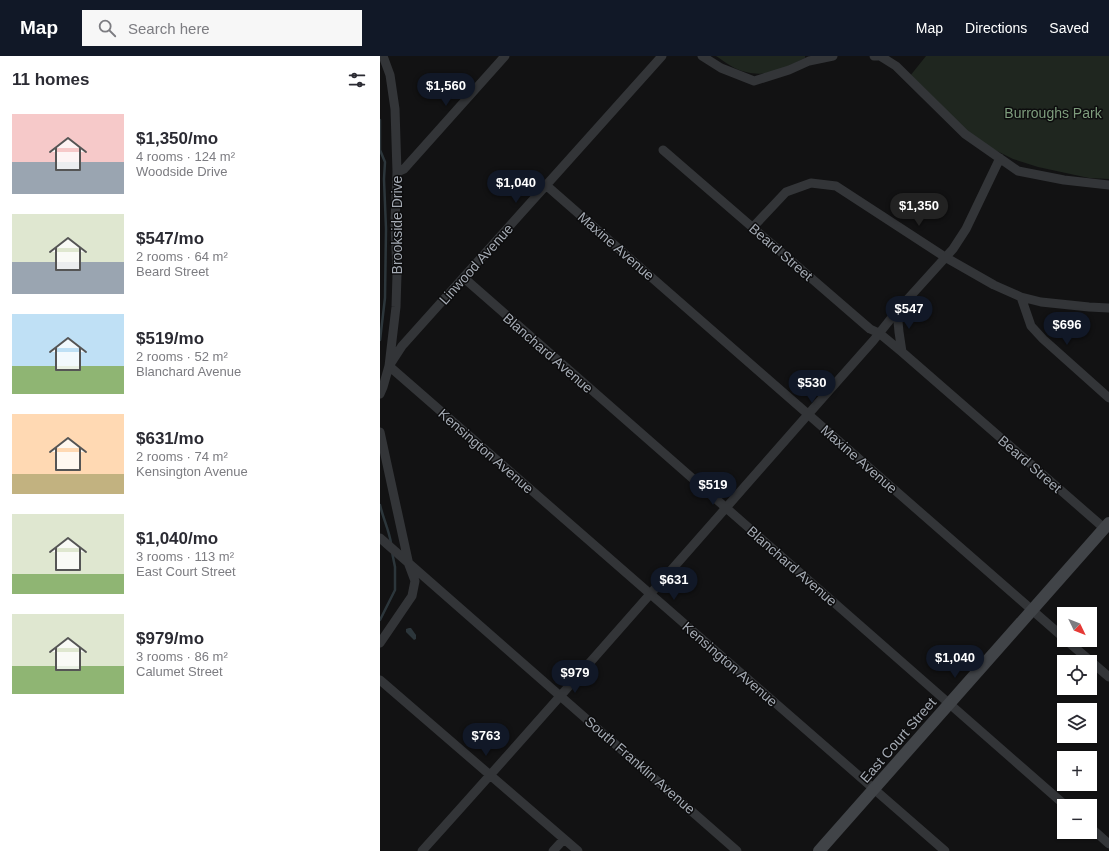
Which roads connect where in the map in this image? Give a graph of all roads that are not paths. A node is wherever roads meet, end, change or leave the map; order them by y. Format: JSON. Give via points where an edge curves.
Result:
{"nodes":[{"id":1,"x":383,"y":56,"type":"edge"},
{"id":2,"x":505,"y":56,"type":"edge"},
{"id":3,"x":662,"y":56,"type":"edge"},
{"id":4,"x":702,"y":56,"type":"edge"},
{"id":5,"x":833,"y":56,"type":"edge"},
{"id":6,"x":874,"y":56,"type":"edge"},
{"id":7,"x":663,"y":150,"type":"dead end"},
{"id":8,"x":1000,"y":158,"type":"junction"},
{"id":9,"x":397,"y":172,"type":"junction"},
{"id":10,"x":1109,"y":185,"type":"edge"},
{"id":11,"x":546,"y":186,"type":"junction"},
{"id":12,"x":753,"y":227,"type":"junction"},
{"id":13,"x":945,"y":257,"type":"junction"},
{"id":14,"x":464,"y":278,"type":"junction"},
{"id":15,"x":1021,"y":297,"type":"junction"},
{"id":16,"x":1109,"y":308,"type":"edge"},
{"id":17,"x":897,"y":311,"type":"junction"},
{"id":18,"x":878,"y":333,"type":"junction"},
{"id":19,"x":902,"y":352,"type":"junction"},
{"id":20,"x":389,"y":366,"type":"junction"},
{"id":21,"x":380,"y":394,"type":"edge"},
{"id":22,"x":1109,"y":398,"type":"edge"},
{"id":23,"x":808,"y":414,"type":"junction"},
{"id":24,"x":380,"y":432,"type":"edge"},
{"id":25,"x":725,"y":508,"type":"junction"},
{"id":26,"x":1107,"y":526,"type":"edge"},
{"id":27,"x":383,"y":540,"type":"edge"},
{"id":28,"x":409,"y":565,"type":"junction"},
{"id":29,"x":651,"y":594,"type":"junction"},
{"id":30,"x":1032,"y":611,"type":"junction"},
{"id":31,"x":1057,"y":632,"type":"edge"},
{"id":32,"x":380,"y":644,"type":"edge"},
{"id":33,"x":1074,"y":647,"type":"edge"},
{"id":34,"x":1109,"y":677,"type":"edge"},
{"id":35,"x":380,"y":680,"type":"edge"},
{"id":36,"x":560,"y":696,"type":"junction"},
{"id":37,"x":949,"y":704,"type":"junction"},
{"id":38,"x":491,"y":775,"type":"junction"},
{"id":39,"x":875,"y":789,"type":"junction"},
{"id":40,"x":1058,"y":799,"type":"edge"},
{"id":41,"x":1097,"y":833,"type":"edge"},
{"id":42,"x":564,"y":839,"type":"junction"},
{"id":43,"x":1109,"y":844,"type":"edge"},
{"id":44,"x":422,"y":851,"type":"edge"},
{"id":45,"x":553,"y":851,"type":"edge"},
{"id":46,"x":578,"y":851,"type":"edge"},
{"id":47,"x":737,"y":851,"type":"edge"},
{"id":48,"x":819,"y":851,"type":"edge"},
{"id":49,"x":945,"y":851,"type":"edge"}],
"edges":[{"from":1,"to":9,"type":"street","name":"Brookside Drive","via":[[390,75],[395,110]]},
{"from":2,"to":9,"type":"street","via":[[404,170]]},
{"from":3,"to":11,"type":"street","name":"Linwood Avenue"},
{"from":4,"to":5,"type":"street","via":[[722,68],[754,81],[810,61]]},
{"from":6,"to":8,"type":"street","via":[[880,56],[896,66],[965,134]]},
{"from":7,"to":12,"type":"street","name":"Beard Street"},
{"from":8,"to":10,"type":"street","via":[[1018,172]]},
{"from":8,"to":13,"type":"street","via":[[966,229]]},
{"from":9,"to":20,"type":"street","name":"Brookside Drive","via":[[396,307]]},
{"from":11,"to":14,"type":"street","name":"Linwood Avenue"},
{"from":11,"to":23,"type":"street","name":"Maxine Avenue"},
{"from":12,"to":13,"type":"street","via":[[786,192],[811,183],[836,186]]},
{"from":12,"to":18,"type":"street","name":"Beard Street","via":[[870,329]]},
{"from":13,"to":15,"type":"street"},
{"from":13,"to":17,"type":"street"},
{"from":14,"to":20,"type":"street","name":"Linwood Avenue","via":[[402,346]]},
{"from":14,"to":25,"type":"street","name":"Blanchard Avenue"},
{"from":15,"to":16,"type":"street","via":[[1041,302]]},
{"from":15,"to":22,"type":"street","via":[[1031,326]]},
{"from":17,"to":18,"type":"street"},
{"from":17,"to":19,"type":"street"},
{"from":18,"to":19,"type":"street","name":"Beard Street"},
{"from":18,"to":23,"type":"street"},
{"from":19,"to":26,"type":"street","name":"Beard Street"},
{"from":20,"to":21,"type":"street","name":"Brookside Drive"},
{"from":20,"to":29,"type":"street","name":"Kensington Avenue"},
{"from":23,"to":25,"type":"street"},
{"from":23,"to":30,"type":"street","name":"Maxine Avenue"},
{"from":24,"to":28,"type":"street"},
{"from":25,"to":29,"type":"street"},
{"from":25,"to":37,"type":"street","name":"Blanchard Avenue"},
{"from":26,"to":30,"type":"main road","name":"East Court Street"},
{"from":27,"to":28,"type":"street","name":"South Franklin Avenue"},
{"from":28,"to":32,"type":"street","via":[[415,581],[412,596]]},
{"from":28,"to":36,"type":"street","name":"South Franklin Avenue"},
{"from":29,"to":36,"type":"street"},
{"from":29,"to":39,"type":"street","name":"Kensington Avenue"},
{"from":30,"to":31,"type":"street","name":"Maxine Avenue"},
{"from":30,"to":37,"type":"main road","name":"East Court Street"},
{"from":33,"to":34,"type":"street","name":"Maxine Avenue"},
{"from":35,"to":38,"type":"street"},
{"from":36,"to":38,"type":"street"},
{"from":36,"to":47,"type":"street","name":"South Franklin Avenue"},
{"from":37,"to":39,"type":"main road","name":"East Court Street"},
{"from":37,"to":40,"type":"street","name":"Blanchard Avenue"},
{"from":38,"to":42,"type":"street"},
{"from":38,"to":44,"type":"street"},
{"from":39,"to":48,"type":"main road","name":"East Court Street"},
{"from":39,"to":49,"type":"street","name":"Kensington Avenue"},
{"from":41,"to":43,"type":"street"},
{"from":42,"to":45,"type":"street"},
{"from":42,"to":46,"type":"street"}]}
